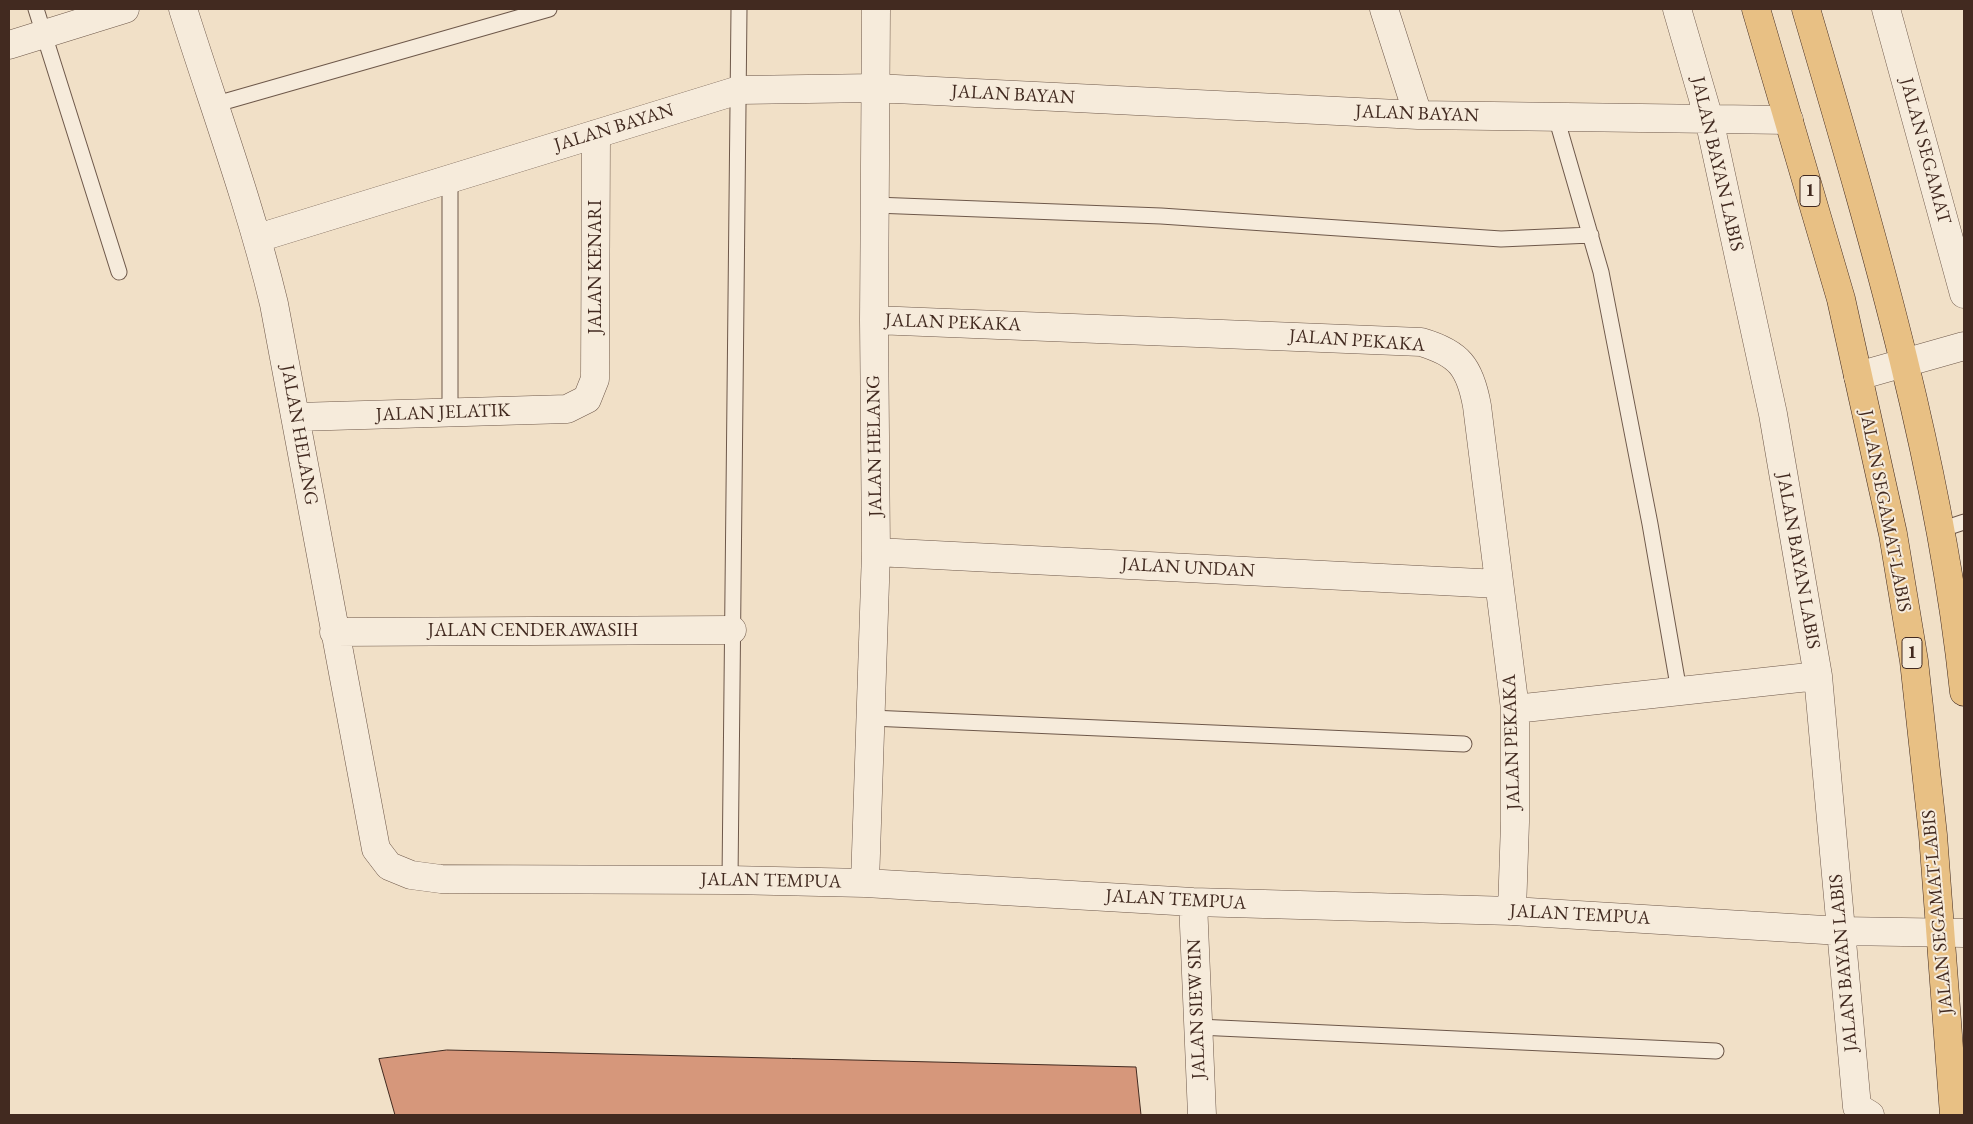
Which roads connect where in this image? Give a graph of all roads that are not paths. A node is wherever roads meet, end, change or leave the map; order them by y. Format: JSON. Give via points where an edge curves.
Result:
{"nodes":[{"id":1,"x":125,"y":9,"type":"edge"},
{"id":2,"x":184,"y":9,"type":"edge"},
{"id":3,"x":549,"y":9,"type":"edge"},
{"id":4,"x":739,"y":9,"type":"edge"},
{"id":5,"x":876,"y":9,"type":"edge"},
{"id":6,"x":1384,"y":9,"type":"edge"},
{"id":7,"x":1677,"y":9,"type":"edge"},
{"id":8,"x":1756,"y":9,"type":"edge"},
{"id":9,"x":1806,"y":9,"type":"edge"},
{"id":10,"x":1886,"y":9,"type":"edge"},
{"id":11,"x":39,"y":21,"type":"edge"},
{"id":12,"x":9,"y":45,"type":"edge"},
{"id":13,"x":875,"y":88,"type":"junction"},
{"id":14,"x":739,"y":90,"type":"junction"},
{"id":15,"x":213,"y":105,"type":"junction"},
{"id":16,"x":1418,"y":115,"type":"junction"},
{"id":17,"x":1556,"y":117,"type":"junction"},
{"id":18,"x":1709,"y":119,"type":"junction"},
{"id":19,"x":1789,"y":120,"type":"junction"},
{"id":20,"x":596,"y":134,"type":"junction"},
{"id":21,"x":450,"y":178,"type":"junction"},
{"id":22,"x":875,"y":205,"type":"junction"},
{"id":23,"x":1591,"y":235,"type":"junction"},
{"id":24,"x":258,"y":238,"type":"junction"},
{"id":25,"x":119,"y":272,"type":"dead end"},
{"id":26,"x":1964,"y":294,"type":"edge"},
{"id":27,"x":874,"y":320,"type":"junction"},
{"id":28,"x":1964,"y":346,"type":"edge"},
{"id":29,"x":1904,"y":363,"type":"junction"},
{"id":30,"x":1858,"y":376,"type":"junction"},
{"id":31,"x":587,"y":399,"type":"joint"},
{"id":32,"x":450,"y":413,"type":"junction"},
{"id":33,"x":297,"y":417,"type":"junction"},
{"id":34,"x":1952,"y":526,"type":"edge"},
{"id":35,"x":876,"y":552,"type":"junction"},
{"id":36,"x":1499,"y":584,"type":"junction"},
{"id":37,"x":732,"y":630,"type":"junction"},
{"id":38,"x":334,"y":632,"type":"junction"},
{"id":39,"x":1818,"y":676,"type":"junction"},
{"id":40,"x":1679,"y":691,"type":"junction"},
{"id":41,"x":1964,"y":692,"type":"edge"},
{"id":42,"x":1515,"y":709,"type":"junction"},
{"id":43,"x":871,"y":718,"type":"junction"},
{"id":44,"x":1464,"y":744,"type":"dead end"},
{"id":45,"x":389,"y":866,"type":"joint"},
{"id":46,"x":730,"y":880,"type":"junction"},
{"id":47,"x":866,"y":883,"type":"junction"},
{"id":48,"x":1193,"y":902,"type":"junction"},
{"id":49,"x":1512,"y":911,"type":"junction"},
{"id":50,"x":1841,"y":931,"type":"junction"},
{"id":51,"x":1953,"y":933,"type":"edge"},
{"id":52,"x":1198,"y":1027,"type":"junction"},
{"id":53,"x":1716,"y":1051,"type":"dead end"},
{"id":54,"x":1202,"y":1115,"type":"edge"},
{"id":55,"x":1870,"y":1115,"type":"edge"},
{"id":56,"x":1954,"y":1115,"type":"edge"}],
"edges":[{"from":1,"to":11,"type":"street"},
{"from":2,"to":15,"type":"street","name":"JALAN HELANG"},
{"from":3,"to":15,"type":"lane"},
{"from":4,"to":14,"type":"lane"},
{"from":5,"to":13,"type":"street","name":"JALAN HELANG"},
{"from":6,"to":16,"type":"street"},
{"from":7,"to":18,"type":"street","name":"JALAN BAYAN LABIS"},
{"from":8,"to":19,"type":"highway","name":"JALAN SEGAMAT-LABIS","number":"1"},
{"from":9,"to":29,"type":"highway"},
{"from":10,"to":26,"type":"street","name":"JALAN SEGAMAT"},
{"from":11,"to":12,"type":"street"},
{"from":11,"to":25,"type":"lane"},
{"from":13,"to":14,"type":"street","name":"JALAN BAYAN"},
{"from":13,"to":16,"type":"street","name":"JALAN BAYAN"},
{"from":13,"to":22,"type":"street","name":"JALAN HELANG"},
{"from":14,"to":20,"type":"street","name":"JALAN BAYAN"},
{"from":14,"to":37,"type":"lane"},
{"from":15,"to":24,"type":"street","name":"JALAN HELANG"},
{"from":16,"to":17,"type":"street","name":"JALAN BAYAN"},
{"from":17,"to":18,"type":"street","name":"JALAN BAYAN"},
{"from":17,"to":23,"type":"lane"},
{"from":18,"to":19,"type":"street","name":"JALAN BAYAN"},
{"from":18,"to":39,"type":"street","name":"JALAN BAYAN LABIS","via":[[1773,414]]},
{"from":19,"to":30,"type":"highway","name":"JALAN SEGAMAT-LABIS","number":"1","via":[[1841,299]]},
{"from":20,"to":21,"type":"street","name":"JALAN BAYAN"},
{"from":20,"to":31,"type":"street","name":"JALAN KENARI","via":[[595,379]]},
{"from":21,"to":24,"type":"street","name":"JALAN BAYAN"},
{"from":21,"to":32,"type":"lane"},
{"from":22,"to":23,"type":"lane","via":[[1161,216],[1501,239]]},
{"from":22,"to":27,"type":"street","name":"JALAN HELANG"},
{"from":23,"to":40,"type":"lane","via":[[1650,524]]},
{"from":24,"to":33,"type":"street","name":"JALAN HELANG"},
{"from":27,"to":35,"type":"street","name":"JALAN HELANG"},
{"from":27,"to":36,"type":"street","name":"JALAN PEKAKA","via":[[1411,342],[1442,348],[1461,362],[1473,381]]},
{"from":28,"to":29,"type":"street"},
{"from":29,"to":30,"type":"street"},
{"from":29,"to":34,"type":"highway"},
{"from":30,"to":51,"type":"highway","name":"JALAN SEGAMAT-LABIS","number":"1","via":[[1893,534]]},
{"from":31,"to":32,"type":"street","name":"JALAN JELATIK","via":[[566,409]]},
{"from":32,"to":33,"type":"street","name":"JALAN JELATIK"},
{"from":33,"to":38,"type":"street","name":"JALAN HELANG"},
{"from":34,"to":41,"type":"highway"},
{"from":35,"to":36,"type":"street","name":"JALAN UNDAN"},
{"from":35,"to":43,"type":"street","name":"JALAN HELANG"},
{"from":36,"to":42,"type":"street","name":"JALAN PEKAKA"},
{"from":37,"to":38,"type":"street","name":"JALAN CENDERAWASIH"},
{"from":37,"to":46,"type":"lane"},
{"from":38,"to":45,"type":"street","name":"JALAN HELANG","via":[[376,850]]},
{"from":39,"to":40,"type":"street"},
{"from":39,"to":50,"type":"street","name":"JALAN BAYAN LABIS"},
{"from":40,"to":42,"type":"street"},
{"from":42,"to":49,"type":"street","name":"JALAN PEKAKA","via":[[1516,813]]},
{"from":43,"to":44,"type":"lane"},
{"from":43,"to":47,"type":"street","name":"JALAN HELANG"},
{"from":45,"to":46,"type":"street","name":"JALAN TEMPUA","via":[[411,875],[441,879]]},
{"from":46,"to":47,"type":"street","name":"JALAN TEMPUA"},
{"from":47,"to":48,"type":"street","name":"JALAN TEMPUA"},
{"from":48,"to":49,"type":"street","name":"JALAN TEMPUA"},
{"from":48,"to":52,"type":"street","name":"JALAN SIEW SIN"},
{"from":49,"to":50,"type":"street","name":"JALAN TEMPUA"},
{"from":50,"to":51,"type":"street","name":"JALAN TEMPUA"},
{"from":50,"to":55,"type":"street","name":"JALAN BAYAN LABIS","via":[[1857,1107]]},
{"from":51,"to":56,"type":"highway","name":"JALAN SEGAMAT-LABIS","number":"1"},
{"from":52,"to":53,"type":"lane"},
{"from":52,"to":54,"type":"street","name":"JALAN SIEW SIN"}]}
